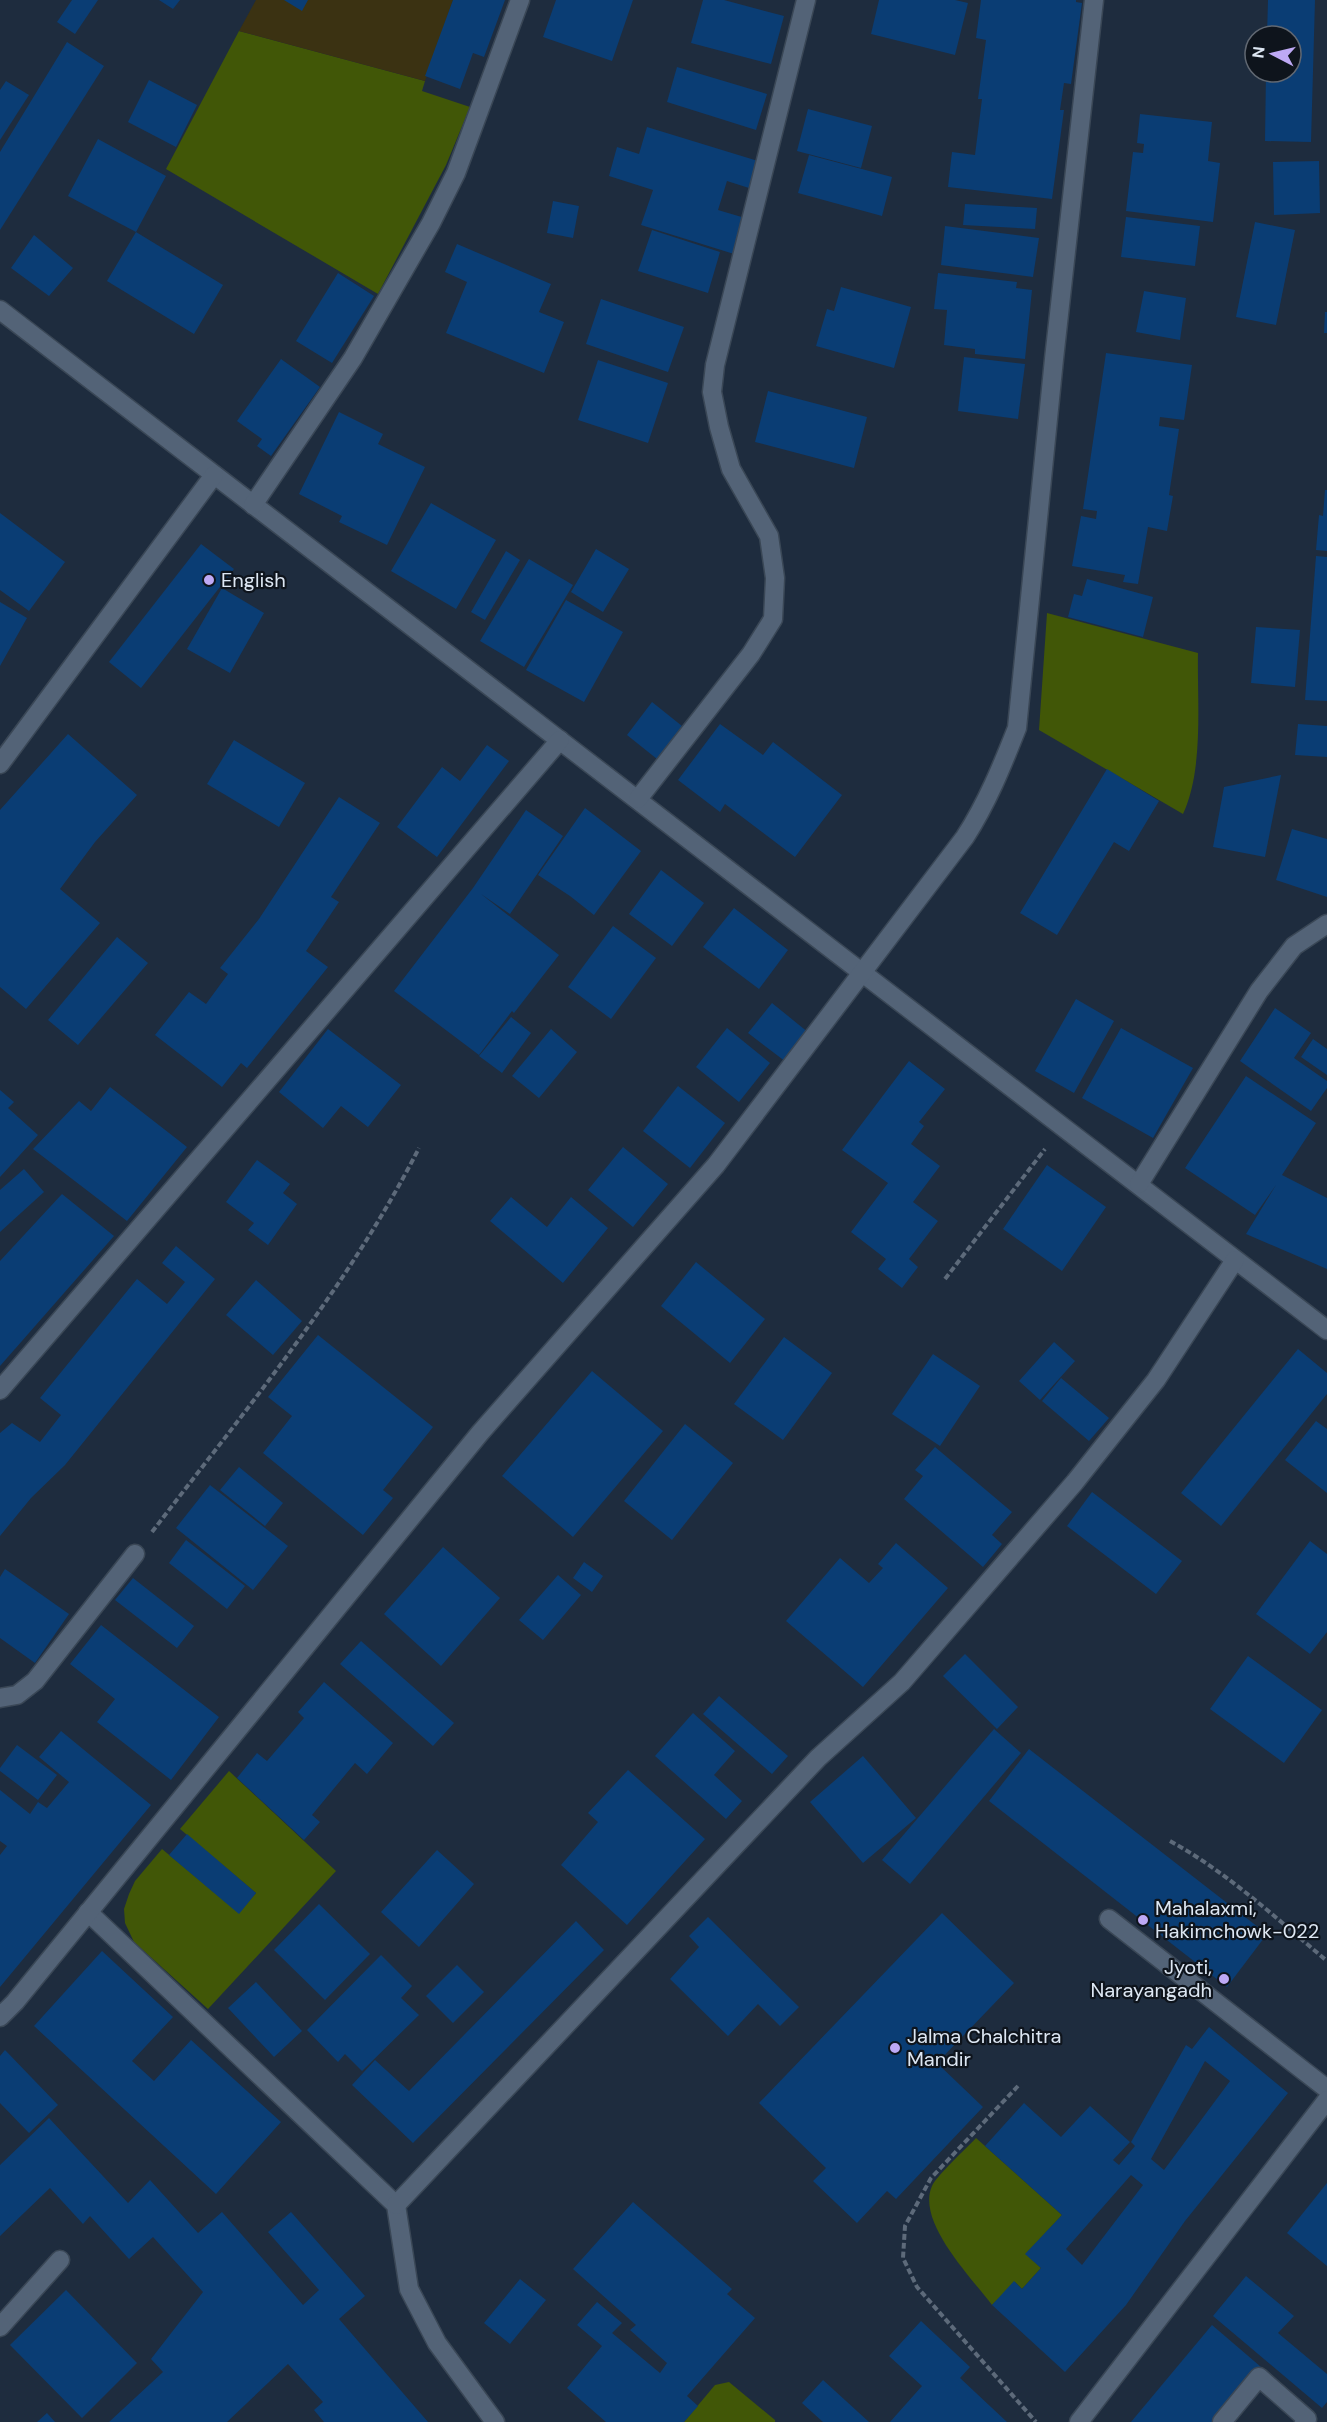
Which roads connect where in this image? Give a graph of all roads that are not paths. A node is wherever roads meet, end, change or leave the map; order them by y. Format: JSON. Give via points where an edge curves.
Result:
{"nodes":[{"id":1,"x":520,"y":0,"type":"edge"},
{"id":2,"x":806,"y":0,"type":"edge"},
{"id":3,"x":1094,"y":0,"type":"edge"},
{"id":4,"x":0,"y":310,"type":"edge"},
{"id":5,"x":214,"y":475,"type":"junction"},
{"id":6,"x":253,"y":505,"type":"junction"},
{"id":7,"x":560,"y":740,"type":"junction"},
{"id":8,"x":0,"y":764,"type":"edge"},
{"id":9,"x":638,"y":799,"type":"junction"},
{"id":10,"x":1327,"y":924,"type":"edge"},
{"id":11,"x":862,"y":971,"type":"junction"},
{"id":12,"x":1139,"y":1184,"type":"junction"},
{"id":13,"x":1234,"y":1260,"type":"junction"},
{"id":14,"x":1327,"y":1330,"type":"edge"},
{"id":15,"x":0,"y":1390,"type":"edge"},
{"id":16,"x":135,"y":1554,"type":"road end"},
{"id":17,"x":0,"y":1698,"type":"edge"},
{"id":18,"x":88,"y":1912,"type":"junction"},
{"id":19,"x":1109,"y":1919,"type":"dead end"},
{"id":20,"x":0,"y":2017,"type":"edge"},
{"id":21,"x":1327,"y":2089,"type":"edge"},
{"id":22,"x":1327,"y":2100,"type":"edge"},
{"id":23,"x":396,"y":2205,"type":"junction"},
{"id":24,"x":60,"y":2260,"type":"dead end"},
{"id":25,"x":0,"y":2328,"type":"edge"},
{"id":26,"x":495,"y":2422,"type":"edge"},
{"id":27,"x":1080,"y":2422,"type":"edge"},
{"id":28,"x":1222,"y":2422,"type":"edge"},
{"id":29,"x":1304,"y":2422,"type":"edge"}],
"edges":[{"from":1,"to":6,"type":"street","via":[[456,173],[431,223],[353,358]]},
{"from":2,"to":9,"type":"street","via":[[715,365],[712,392],[731,469],[769,536],[775,578],[773,619],[751,654]]},
{"from":3,"to":11,"type":"street","via":[[1017,728],[981,811],[965,837]]},
{"from":4,"to":5,"type":"street"},
{"from":5,"to":6,"type":"street"},
{"from":5,"to":8,"type":"street"},
{"from":6,"to":7,"type":"street"},
{"from":7,"to":9,"type":"street"},
{"from":7,"to":15,"type":"street"},
{"from":9,"to":11,"type":"street"},
{"from":10,"to":12,"type":"street","via":[[1294,946],[1259,991]]},
{"from":11,"to":12,"type":"street"},
{"from":11,"to":18,"type":"street","via":[[716,1165],[480,1433]]},
{"from":12,"to":13,"type":"street"},
{"from":13,"to":14,"type":"street"},
{"from":13,"to":23,"type":"street","via":[[1156,1380],[1075,1482],[902,1682],[818,1758]]},
{"from":16,"to":17,"type":"street","via":[[35,1681],[16,1695]]},
{"from":18,"to":20,"type":"street"},
{"from":18,"to":23,"type":"street"},
{"from":19,"to":21,"type":"street"},
{"from":22,"to":27,"type":"street"},
{"from":23,"to":26,"type":"street","via":[[409,2289],[437,2343]]},
{"from":24,"to":25,"type":"street"},
{"from":28,"to":29,"type":"street","via":[[1259,2378],[1307,2419]]}]}
